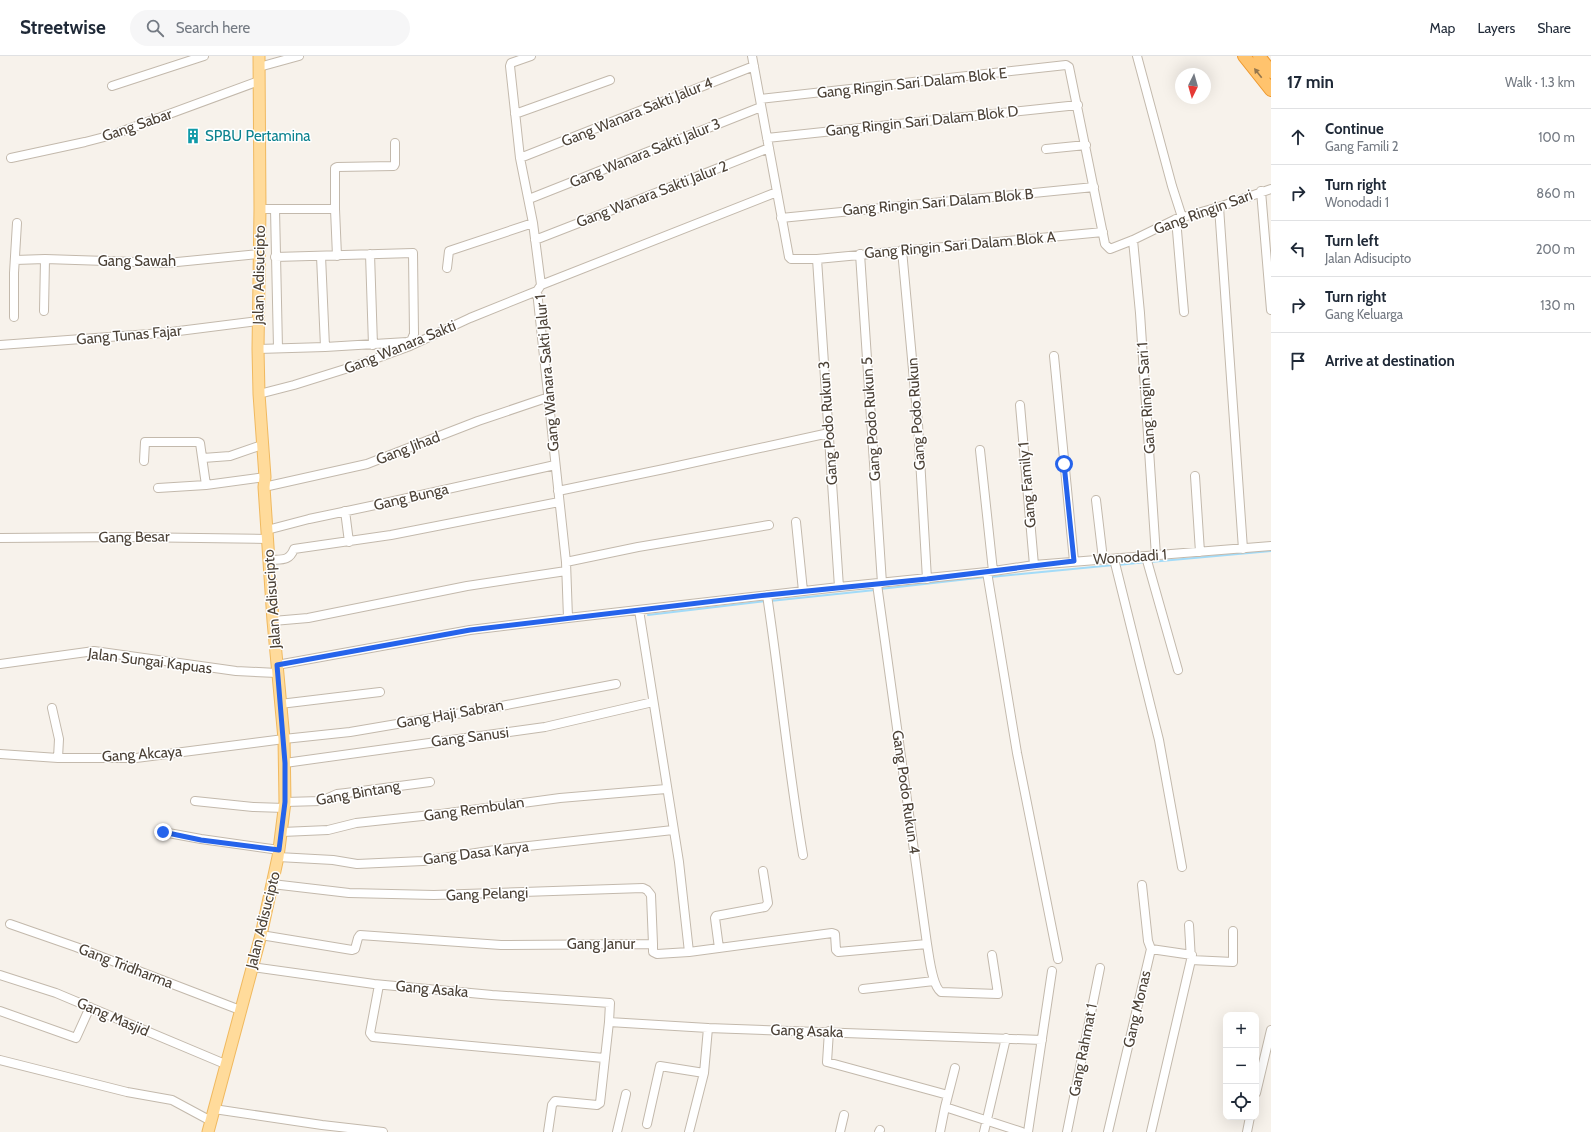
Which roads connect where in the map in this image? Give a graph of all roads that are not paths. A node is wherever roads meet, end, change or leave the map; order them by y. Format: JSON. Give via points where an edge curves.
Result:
{"nodes":[{"id":1,"x":204,"y":56,"type":"edge"},
{"id":2,"x":258,"y":56,"type":"edge"},
{"id":3,"x":299,"y":56,"type":"edge"},
{"id":4,"x":531,"y":56,"type":"edge"},
{"id":5,"x":752,"y":56,"type":"edge"},
{"id":6,"x":1137,"y":56,"type":"edge"},
{"id":7,"x":1244,"y":56,"type":"edge"},
{"id":8,"x":1259,"y":56,"type":"edge"},
{"id":9,"x":754,"y":66,"type":"junction"},
{"id":10,"x":259,"y":67,"type":"junction"},
{"id":11,"x":1271,"y":72,"type":"edge"},
{"id":12,"x":610,"y":80,"type":"dead end"},
{"id":13,"x":260,"y":81,"type":"junction"},
{"id":14,"x":112,"y":86,"type":"dead end"},
{"id":15,"x":1271,"y":90,"type":"edge"},
{"id":16,"x":761,"y":103,"type":"junction"},
{"id":17,"x":1078,"y":105,"type":"junction"},
{"id":18,"x":515,"y":114,"type":"junction"},
{"id":19,"x":767,"y":138,"type":"junction"},
{"id":20,"x":395,"y":143,"type":"dead end"},
{"id":21,"x":1086,"y":145,"type":"junction"},
{"id":22,"x":769,"y":148,"type":"junction"},
{"id":23,"x":1046,"y":149,"type":"dead end"},
{"id":24,"x":11,"y":158,"type":"dead end"},
{"id":25,"x":520,"y":158,"type":"junction"},
{"id":26,"x":1094,"y":187,"type":"junction"},
{"id":27,"x":1271,"y":189,"type":"edge"},
{"id":28,"x":777,"y":192,"type":"junction"},
{"id":29,"x":1262,"y":193,"type":"junction"},
{"id":30,"x":529,"y":200,"type":"junction"},
{"id":31,"x":1219,"y":207,"type":"junction"},
{"id":32,"x":260,"y":209,"type":"junction"},
{"id":33,"x":275,"y":209,"type":"junction"},
{"id":34,"x":335,"y":209,"type":"junction"},
{"id":35,"x":781,"y":218,"type":"junction"},
{"id":36,"x":1178,"y":220,"type":"junction"},
{"id":37,"x":533,"y":222,"type":"junction"},
{"id":38,"x":17,"y":223,"type":"dead end"},
{"id":39,"x":1103,"y":232,"type":"junction"},
{"id":40,"x":535,"y":240,"type":"junction"},
{"id":41,"x":1133,"y":240,"type":"junction"},
{"id":42,"x":902,"y":250,"type":"junction"},
{"id":43,"x":259,"y":254,"type":"junction"},
{"id":44,"x":370,"y":254,"type":"junction"},
{"id":45,"x":860,"y":254,"type":"junction"},
{"id":46,"x":321,"y":256,"type":"junction"},
{"id":47,"x":337,"y":256,"type":"junction"},
{"id":48,"x":275,"y":257,"type":"junction"},
{"id":49,"x":45,"y":259,"type":"junction"},
{"id":50,"x":817,"y":259,"type":"junction"},
{"id":51,"x":15,"y":260,"type":"junction"},
{"id":52,"x":447,"y":268,"type":"dead end"},
{"id":53,"x":539,"y":288,"type":"junction"},
{"id":54,"x":1271,"y":310,"type":"edge"},
{"id":55,"x":44,"y":311,"type":"dead end"},
{"id":56,"x":1184,"y":312,"type":"dead end"},
{"id":57,"x":14,"y":317,"type":"dead end"},
{"id":58,"x":258,"y":321,"type":"junction"},
{"id":59,"x":0,"y":345,"type":"edge"},
{"id":60,"x":373,"y":345,"type":"junction"},
{"id":61,"x":325,"y":347,"type":"junction"},
{"id":62,"x":278,"y":348,"type":"junction"},
{"id":63,"x":258,"y":349,"type":"junction"},
{"id":64,"x":1054,"y":356,"type":"dead end"},
{"id":65,"x":259,"y":394,"type":"junction"},
{"id":66,"x":549,"y":397,"type":"junction"},
{"id":67,"x":1020,"y":406,"type":"dead end"},
{"id":68,"x":829,"y":432,"type":"junction"},
{"id":69,"x":262,"y":446,"type":"junction"},
{"id":70,"x":980,"y":450,"type":"dead end"},
{"id":71,"x":203,"y":458,"type":"junction"},
{"id":72,"x":144,"y":461,"type":"dead end"},
{"id":73,"x":555,"y":465,"type":"junction"},
{"id":74,"x":1195,"y":476,"type":"dead end"},
{"id":75,"x":264,"y":482,"type":"junction"},
{"id":76,"x":206,"y":485,"type":"junction"},
{"id":77,"x":158,"y":488,"type":"dead end"},
{"id":78,"x":558,"y":491,"type":"junction"},
{"id":79,"x":1096,"y":500,"type":"dead end"},
{"id":80,"x":559,"y":502,"type":"junction"},
{"id":81,"x":345,"y":511,"type":"junction"},
{"id":82,"x":796,"y":522,"type":"dead end"},
{"id":83,"x":769,"y":525,"type":"dead end"},
{"id":84,"x":268,"y":534,"type":"junction"},
{"id":85,"x":0,"y":538,"type":"edge"},
{"id":86,"x":349,"y":542,"type":"junction"},
{"id":87,"x":1271,"y":546,"type":"edge"},
{"id":88,"x":1243,"y":549,"type":"junction"},
{"id":89,"x":1200,"y":552,"type":"junction"},
{"id":90,"x":1156,"y":556,"type":"junction"},
{"id":91,"x":1103,"y":559,"type":"junction"},
{"id":92,"x":270,"y":560,"type":"junction"},
{"id":93,"x":1114,"y":560,"type":"junction"},
{"id":94,"x":1147,"y":560,"type":"junction"},
{"id":95,"x":1074,"y":561,"type":"junction"},
{"id":96,"x":566,"y":562,"type":"junction"},
{"id":97,"x":1034,"y":565,"type":"junction"},
{"id":98,"x":566,"y":571,"type":"junction"},
{"id":99,"x":989,"y":572,"type":"junction"},
{"id":100,"x":927,"y":579,"type":"junction"},
{"id":101,"x":878,"y":584,"type":"junction"},
{"id":102,"x":839,"y":586,"type":"junction"},
{"id":103,"x":803,"y":591,"type":"junction"},
{"id":104,"x":767,"y":595,"type":"junction"},
{"id":105,"x":639,"y":610,"type":"junction"},
{"id":106,"x":568,"y":618,"type":"junction"},
{"id":107,"x":273,"y":621,"type":"junction"},
{"id":108,"x":0,"y":664,"type":"edge"},
{"id":109,"x":277,"y":669,"type":"junction"},
{"id":110,"x":1178,"y":670,"type":"dead end"},
{"id":111,"x":616,"y":684,"type":"dead end"},
{"id":112,"x":380,"y":692,"type":"dead end"},
{"id":113,"x":653,"y":702,"type":"junction"},
{"id":114,"x":280,"y":704,"type":"junction"},
{"id":115,"x":52,"y":708,"type":"dead end"},
{"id":116,"x":284,"y":739,"type":"junction"},
{"id":117,"x":0,"y":754,"type":"edge"},
{"id":118,"x":58,"y":758,"type":"junction"},
{"id":119,"x":285,"y":763,"type":"junction"},
{"id":120,"x":430,"y":782,"type":"dead end"},
{"id":121,"x":666,"y":789,"type":"junction"},
{"id":122,"x":196,"y":801,"type":"dead end"},
{"id":123,"x":285,"y":805,"type":"junction"},
{"id":124,"x":673,"y":830,"type":"junction"},
{"id":125,"x":163,"y":832,"type":"dead end"},
{"id":126,"x":282,"y":832,"type":"junction"},
{"id":127,"x":279,"y":854,"type":"junction"},
{"id":128,"x":803,"y":855,"type":"dead end"},
{"id":129,"x":1182,"y":867,"type":"dead end"},
{"id":130,"x":763,"y":871,"type":"dead end"},
{"id":131,"x":272,"y":884,"type":"junction"},
{"id":132,"x":1142,"y":885,"type":"dead end"},
{"id":133,"x":10,"y":924,"type":"dead end"},
{"id":134,"x":1189,"y":925,"type":"dead end"},
{"id":135,"x":1233,"y":931,"type":"dead end"},
{"id":136,"x":260,"y":935,"type":"junction"},
{"id":137,"x":653,"y":944,"type":"junction"},
{"id":138,"x":927,"y":944,"type":"junction"},
{"id":139,"x":719,"y":948,"type":"junction"},
{"id":140,"x":1151,"y":949,"type":"junction"},
{"id":141,"x":689,"y":952,"type":"junction"},
{"id":142,"x":992,"y":955,"type":"dead end"},
{"id":143,"x":1192,"y":957,"type":"junction"},
{"id":144,"x":1058,"y":958,"type":"dead end"},
{"id":145,"x":252,"y":967,"type":"junction"},
{"id":146,"x":1100,"y":968,"type":"dead end"},
{"id":147,"x":1052,"y":971,"type":"dead end"},
{"id":148,"x":0,"y":975,"type":"edge"},
{"id":149,"x":934,"y":981,"type":"junction"},
{"id":150,"x":378,"y":985,"type":"junction"},
{"id":151,"x":864,"y":989,"type":"dead end"},
{"id":152,"x":90,"y":1007,"type":"junction"},
{"id":153,"x":240,"y":1010,"type":"junction"},
{"id":154,"x":0,"y":1011,"type":"edge"},
{"id":155,"x":609,"y":1022,"type":"junction"},
{"id":156,"x":708,"y":1028,"type":"junction"},
{"id":157,"x":1271,"y":1030,"type":"edge"},
{"id":158,"x":829,"y":1031,"type":"junction"},
{"id":159,"x":1006,"y":1038,"type":"junction"},
{"id":160,"x":1042,"y":1040,"type":"junction"},
{"id":161,"x":604,"y":1058,"type":"junction"},
{"id":162,"x":0,"y":1060,"type":"edge"},
{"id":163,"x":225,"y":1064,"type":"junction"},
{"id":164,"x":955,"y":1068,"type":"dead end"},
{"id":165,"x":704,"y":1073,"type":"junction"},
{"id":166,"x":1258,"y":1084,"type":"edge"},
{"id":167,"x":626,"y":1094,"type":"dead end"},
{"id":168,"x":948,"y":1096,"type":"junction"},
{"id":169,"x":945,"y":1107,"type":"junction"},
{"id":170,"x":214,"y":1109,"type":"junction"},
{"id":171,"x":844,"y":1114,"type":"dead end"},
{"id":172,"x":987,"y":1120,"type":"junction"},
{"id":173,"x":1249,"y":1120,"type":"edge"},
{"id":174,"x":211,"y":1121,"type":"junction"},
{"id":175,"x":647,"y":1124,"type":"dead end"},
{"id":176,"x":208,"y":1132,"type":"edge"},
{"id":177,"x":383,"y":1132,"type":"edge"},
{"id":178,"x":548,"y":1132,"type":"edge"},
{"id":179,"x":617,"y":1132,"type":"edge"},
{"id":180,"x":689,"y":1132,"type":"edge"},
{"id":181,"x":840,"y":1132,"type":"edge"},
{"id":182,"x":940,"y":1132,"type":"edge"},
{"id":183,"x":984,"y":1132,"type":"edge"},
{"id":184,"x":1022,"y":1132,"type":"edge"},
{"id":185,"x":1028,"y":1132,"type":"edge"},
{"id":186,"x":1067,"y":1132,"type":"edge"},
{"id":187,"x":1108,"y":1132,"type":"edge"},
{"id":188,"x":1151,"y":1132,"type":"edge"},
{"id":189,"x":1247,"y":1132,"type":"edge"}],
"edges":[{"from":1,"to":14,"type":"street"},
{"from":2,"to":10,"type":"main road","name":"Jalan Adisucipto"},
{"from":3,"to":10,"type":"street"},
{"from":4,"to":18,"type":"street","via":[[510,65]]},
{"from":5,"to":9,"type":"street"},
{"from":6,"to":36,"type":"street","via":[[1172,186]]},
{"from":15,"to":7,"type":"highway","one_way":true},
{"from":8,"to":11,"type":"highway"},
{"from":9,"to":16,"type":"street"},
{"from":9,"to":25,"type":"street","name":"Gang Wanara Sakti Jalur 4"},
{"from":10,"to":13,"type":"main road","name":"Jalan Adisucipto"},
{"from":12,"to":18,"type":"street"},
{"from":13,"to":24,"type":"street","name":"Gang Sabar","via":[[112,135]]},
{"from":13,"to":32,"type":"main road","name":"Jalan Adisucipto"},
{"from":16,"to":17,"type":"street","name":"Gang Ringin Sari Dalam Blok E","via":[[1063,65],[1069,67]]},
{"from":16,"to":19,"type":"street"},
{"from":16,"to":30,"type":"street","name":"Gang Wanara Sakti Jalur 3"},
{"from":17,"to":19,"type":"street","name":"Gang Ringin Sari Dalam Blok D"},
{"from":17,"to":21,"type":"street"},
{"from":18,"to":25,"type":"street"},
{"from":19,"to":22,"type":"street"},
{"from":20,"to":34,"type":"street","via":[[394,166],[335,168]]},
{"from":21,"to":23,"type":"street"},
{"from":21,"to":26,"type":"street"},
{"from":22,"to":28,"type":"street"},
{"from":22,"to":40,"type":"street","name":"Gang Wanara Sakti Jalur 2"},
{"from":25,"to":30,"type":"street"},
{"from":26,"to":35,"type":"street","name":"Gang Ringin Sari Dalam Blok B"},
{"from":26,"to":39,"type":"street"},
{"from":27,"to":29,"type":"street","name":"Gang Ringin Sari"},
{"from":28,"to":35,"type":"street"},
{"from":28,"to":53,"type":"street","name":"Gang Wanara Sakti Jalur 1"},
{"from":29,"to":31,"type":"street","name":"Gang Ringin Sari"},
{"from":29,"to":54,"type":"street"},
{"from":30,"to":37,"type":"street"},
{"from":31,"to":36,"type":"street","name":"Gang Ringin Sari"},
{"from":31,"to":88,"type":"street"},
{"from":32,"to":33,"type":"street"},
{"from":32,"to":43,"type":"main road","name":"Jalan Adisucipto"},
{"from":33,"to":34,"type":"street"},
{"from":33,"to":48,"type":"street"},
{"from":34,"to":47,"type":"street"},
{"from":35,"to":50,"type":"street","name":"Gang Ringin Sari Dalam Blok A","via":[[789,257],[797,260]]},
{"from":36,"to":41,"type":"street","name":"Gang Ringin Sari"},
{"from":36,"to":56,"type":"street"},
{"from":37,"to":40,"type":"street"},
{"from":37,"to":52,"type":"street","via":[[449,251]]},
{"from":38,"to":51,"type":"street"},
{"from":39,"to":41,"type":"street","name":"Gang Ringin Sari","via":[[1105,244],[1109,248]]},
{"from":39,"to":42,"type":"street","name":"Gang Ringin Sari Dalam Blok A"},
{"from":40,"to":53,"type":"street"},
{"from":41,"to":90,"type":"street","name":"Gang Ringin Sari 1","via":[[1141,321]]},
{"from":42,"to":45,"type":"street","name":"Gang Ringin Sari Dalam Blok A"},
{"from":42,"to":100,"type":"street","name":"Gang Podo Rukun","via":[[918,424]]},
{"from":43,"to":49,"type":"street","name":"Gang Sawah","via":[[167,263]]},
{"from":43,"to":58,"type":"main road","name":"Jalan Adisucipto"},
{"from":44,"to":47,"type":"street"},
{"from":44,"to":60,"type":"street"},
{"from":44,"to":60,"type":"street","via":[[414,254],[413,337],[410,342]]},
{"from":45,"to":50,"type":"street","name":"Gang Ringin Sari Dalam Blok A"},
{"from":45,"to":101,"type":"street","name":"Gang Podo Rukun 5"},
{"from":46,"to":47,"type":"street"},
{"from":46,"to":48,"type":"street"},
{"from":46,"to":61,"type":"street"},
{"from":48,"to":62,"type":"street"},
{"from":49,"to":51,"type":"street","name":"Gang Sawah"},
{"from":49,"to":55,"type":"street"},
{"from":50,"to":68,"type":"street","name":"Gang Podo Rukun 3"},
{"from":51,"to":57,"type":"street"},
{"from":53,"to":65,"type":"street","name":"Gang Wanara Sakti","via":[[410,346],[358,365]]},
{"from":53,"to":66,"type":"street","name":"Gang Wanara Sakti Jalur 1"},
{"from":58,"to":59,"type":"street","name":"Gang Tunas Fajar","via":[[163,333]]},
{"from":58,"to":63,"type":"main road","name":"Jalan Adisucipto"},
{"from":60,"to":61,"type":"street"},
{"from":61,"to":62,"type":"street"},
{"from":62,"to":63,"type":"street"},
{"from":63,"to":65,"type":"main road","name":"Jalan Adisucipto"},
{"from":64,"to":95,"type":"street"},
{"from":65,"to":69,"type":"main road","name":"Jalan Adisucipto"},
{"from":66,"to":73,"type":"street","name":"Gang Wanara Sakti Jalur 1"},
{"from":66,"to":75,"type":"street","name":"Gang Jihad","via":[[478,421],[367,464]]},
{"from":67,"to":97,"type":"street","name":"Gang Family 1"},
{"from":68,"to":78,"type":"street"},
{"from":68,"to":102,"type":"street","name":"Gang Podo Rukun 3"},
{"from":69,"to":71,"type":"street","via":[[230,456]]},
{"from":69,"to":75,"type":"main road","name":"Jalan Adisucipto"},
{"from":70,"to":99,"type":"street"},
{"from":71,"to":72,"type":"street","via":[[198,442],[145,442]]},
{"from":71,"to":76,"type":"street"},
{"from":73,"to":78,"type":"street","name":"Gang Wanara Sakti Jalur 1"},
{"from":73,"to":81,"type":"street","name":"Gang Bunga"},
{"from":74,"to":89,"type":"street"},
{"from":75,"to":76,"type":"street","name":"Gang Jihad"},
{"from":75,"to":84,"type":"main road","name":"Jalan Adisucipto"},
{"from":76,"to":77,"type":"street","name":"Gang Jihad"},
{"from":78,"to":80,"type":"street","name":"Gang Wanara Sakti Jalur 1"},
{"from":79,"to":91,"type":"street"},
{"from":80,"to":86,"type":"street"},
{"from":80,"to":96,"type":"street","name":"Gang Wanara Sakti Jalur 1"},
{"from":81,"to":84,"type":"street","name":"Gang Bunga"},
{"from":81,"to":86,"type":"street"},
{"from":82,"to":103,"type":"street"},
{"from":83,"to":96,"type":"street"},
{"from":84,"to":85,"type":"street","name":"Gang Besar"},
{"from":84,"to":92,"type":"main road","name":"Jalan Adisucipto"},
{"from":86,"to":92,"type":"street","via":[[294,550],[287,559]]},
{"from":87,"to":88,"type":"street","name":"Wonodadi 1"},
{"from":88,"to":89,"type":"street","name":"Wonodadi 1"},
{"from":89,"to":90,"type":"street","name":"Wonodadi 1"},
{"from":90,"to":94,"type":"street","name":"Wonodadi 1"},
{"from":91,"to":93,"type":"street","name":"Wonodadi 1"},
{"from":91,"to":95,"type":"street","name":"Wonodadi 1"},
{"from":92,"to":107,"type":"main road","name":"Jalan Adisucipto"},
{"from":93,"to":94,"type":"street","name":"Wonodadi 1"},
{"from":93,"to":129,"type":"street","via":[[1159,740]]},
{"from":94,"to":110,"type":"street"},
{"from":95,"to":97,"type":"street","name":"Wonodadi 1"},
{"from":96,"to":98,"type":"street","name":"Gang Wanara Sakti Jalur 1"},
{"from":97,"to":99,"type":"street","name":"Wonodadi 1"},
{"from":98,"to":106,"type":"street","name":"Gang Wanara Sakti Jalur 1"},
{"from":98,"to":107,"type":"street","via":[[465,587],[308,618]]},
{"from":99,"to":100,"type":"street","name":"Wonodadi 1"},
{"from":99,"to":144,"type":"street","via":[[1017,753]]},
{"from":100,"to":101,"type":"street","name":"Wonodadi 1"},
{"from":101,"to":102,"type":"street","name":"Wonodadi 1"},
{"from":101,"to":138,"type":"street","name":"Gang Podo Rukun 4"},
{"from":102,"to":103,"type":"street","name":"Wonodadi 1"},
{"from":103,"to":104,"type":"street","name":"Wonodadi 1"},
{"from":104,"to":105,"type":"street","name":"Wonodadi 1"},
{"from":104,"to":128,"type":"street"},
{"from":105,"to":106,"type":"street","name":"Wonodadi 1"},
{"from":105,"to":113,"type":"street"},
{"from":106,"to":109,"type":"street","name":"Wonodadi 1","via":[[470,630]]},
{"from":107,"to":109,"type":"main road","name":"Jalan Adisucipto"},
{"from":108,"to":109,"type":"street","name":"Jalan Sungai Kapuas","via":[[94,651],[236,671]]},
{"from":109,"to":114,"type":"main road","name":"Jalan Adisucipto"},
{"from":111,"to":116,"type":"street","name":"Gang Haji Sabran","via":[[350,732]]},
{"from":112,"to":114,"type":"street"},
{"from":113,"to":119,"type":"street","name":"Gang Sanusi","via":[[538,728]]},
{"from":113,"to":121,"type":"street"},
{"from":114,"to":116,"type":"main road","name":"Jalan Adisucipto"},
{"from":115,"to":118,"type":"street","via":[[59,739]]},
{"from":116,"to":118,"type":"street","name":"Gang Akcaya","via":[[136,758]]},
{"from":116,"to":119,"type":"main road","name":"Jalan Adisucipto"},
{"from":117,"to":118,"type":"street","name":"Gang Akcaya"},
{"from":119,"to":123,"type":"main road","name":"Jalan Adisucipto"},
{"from":120,"to":123,"type":"street","name":"Gang Bintang","via":[[346,792],[321,801]]},
{"from":121,"to":124,"type":"street"},
{"from":121,"to":126,"type":"street","name":"Gang Rembulan","via":[[560,798],[356,823],[328,830]]},
{"from":122,"to":123,"type":"street","name":"Gang Bintang","via":[[253,807]]},
{"from":123,"to":126,"type":"main road","name":"Jalan Adisucipto"},
{"from":124,"to":127,"type":"street","name":"Gang Dasa Karya","via":[[502,849],[423,861],[357,864]]},
{"from":124,"to":141,"type":"street"},
{"from":125,"to":127,"type":"street","name":"Gang Dasa Karya"},
{"from":126,"to":127,"type":"main road","name":"Jalan Adisucipto"},
{"from":127,"to":131,"type":"main road","name":"Jalan Adisucipto"},
{"from":130,"to":139,"type":"street","via":[[768,903],[765,907],[716,916]]},
{"from":131,"to":136,"type":"main road","name":"Jalan Adisucipto"},
{"from":131,"to":137,"type":"street","name":"Gang Pelangi","via":[[349,892],[434,895],[643,888],[651,895]]},
{"from":132,"to":140,"type":"street","name":"Gang Monas"},
{"from":133,"to":153,"type":"street","name":"Gang Tridharma"},
{"from":134,"to":143,"type":"street"},
{"from":135,"to":143,"type":"street","via":[[1233,962]]},
{"from":136,"to":137,"type":"street","name":"Gang Janur","via":[[352,950],[356,949],[360,935],[501,945]]},
{"from":136,"to":145,"type":"main road","name":"Jalan Adisucipto"},
{"from":137,"to":141,"type":"street","name":"Gang Janur","via":[[655,954]]},
{"from":138,"to":139,"type":"street","name":"Gang Janur","via":[[838,952],[835,934],[832,933]]},
{"from":138,"to":149,"type":"street","name":"Gang Podo Rukun 4"},
{"from":139,"to":141,"type":"street","name":"Gang Janur"},
{"from":140,"to":143,"type":"street"},
{"from":140,"to":187,"type":"street","name":"Gang Monas"},
{"from":142,"to":149,"type":"street","via":[[998,995],[941,992]]},
{"from":143,"to":188,"type":"street"},
{"from":145,"to":150,"type":"street","name":"Gang Asaka"},
{"from":145,"to":153,"type":"main road","name":"Jalan Adisucipto"},
{"from":146,"to":186,"type":"street","name":"Gang Rahmat 1"},
{"from":147,"to":160,"type":"street"},
{"from":148,"to":152,"type":"street","name":"Gang Masjid"},
{"from":149,"to":151,"type":"street"},
{"from":150,"to":155,"type":"street","name":"Gang Asaka","via":[[607,1002],[610,1005]]},
{"from":150,"to":161,"type":"street","via":[[370,1033],[375,1038]]},
{"from":152,"to":154,"type":"street","via":[[76,1038]]},
{"from":152,"to":163,"type":"street","name":"Gang Masjid"},
{"from":153,"to":163,"type":"main road","name":"Jalan Adisucipto"},
{"from":155,"to":156,"type":"street","name":"Gang Asaka"},
{"from":155,"to":161,"type":"street"},
{"from":156,"to":158,"type":"street","name":"Gang Asaka"},
{"from":156,"to":165,"type":"street"},
{"from":157,"to":166,"type":"street"},
{"from":158,"to":159,"type":"street","name":"Gang Asaka"},
{"from":158,"to":168,"type":"street","via":[[827,1062]]},
{"from":159,"to":160,"type":"street","name":"Gang Asaka"},
{"from":159,"to":172,"type":"street"},
{"from":160,"to":185,"type":"street"},
{"from":161,"to":178,"type":"street","via":[[599,1105],[555,1101],[552,1105]]},
{"from":162,"to":174,"type":"street","via":[[127,1092],[172,1100]]},
{"from":163,"to":170,"type":"main road","name":"Jalan Adisucipto"},
{"from":164,"to":168,"type":"street"},
{"from":165,"to":175,"type":"street","via":[[660,1066]]},
{"from":165,"to":180,"type":"street"},
{"from":167,"to":179,"type":"street"},
{"from":168,"to":169,"type":"street"},
{"from":169,"to":172,"type":"street"},
{"from":169,"to":182,"type":"street"},
{"from":170,"to":174,"type":"main road","name":"Jalan Adisucipto"},
{"from":170,"to":177,"type":"street"},
{"from":171,"to":181,"type":"street"},
{"from":172,"to":183,"type":"street"},
{"from":172,"to":184,"type":"street"},
{"from":173,"to":189,"type":"street"},
{"from":174,"to":176,"type":"main road","name":"Jalan Adisucipto"}]}
